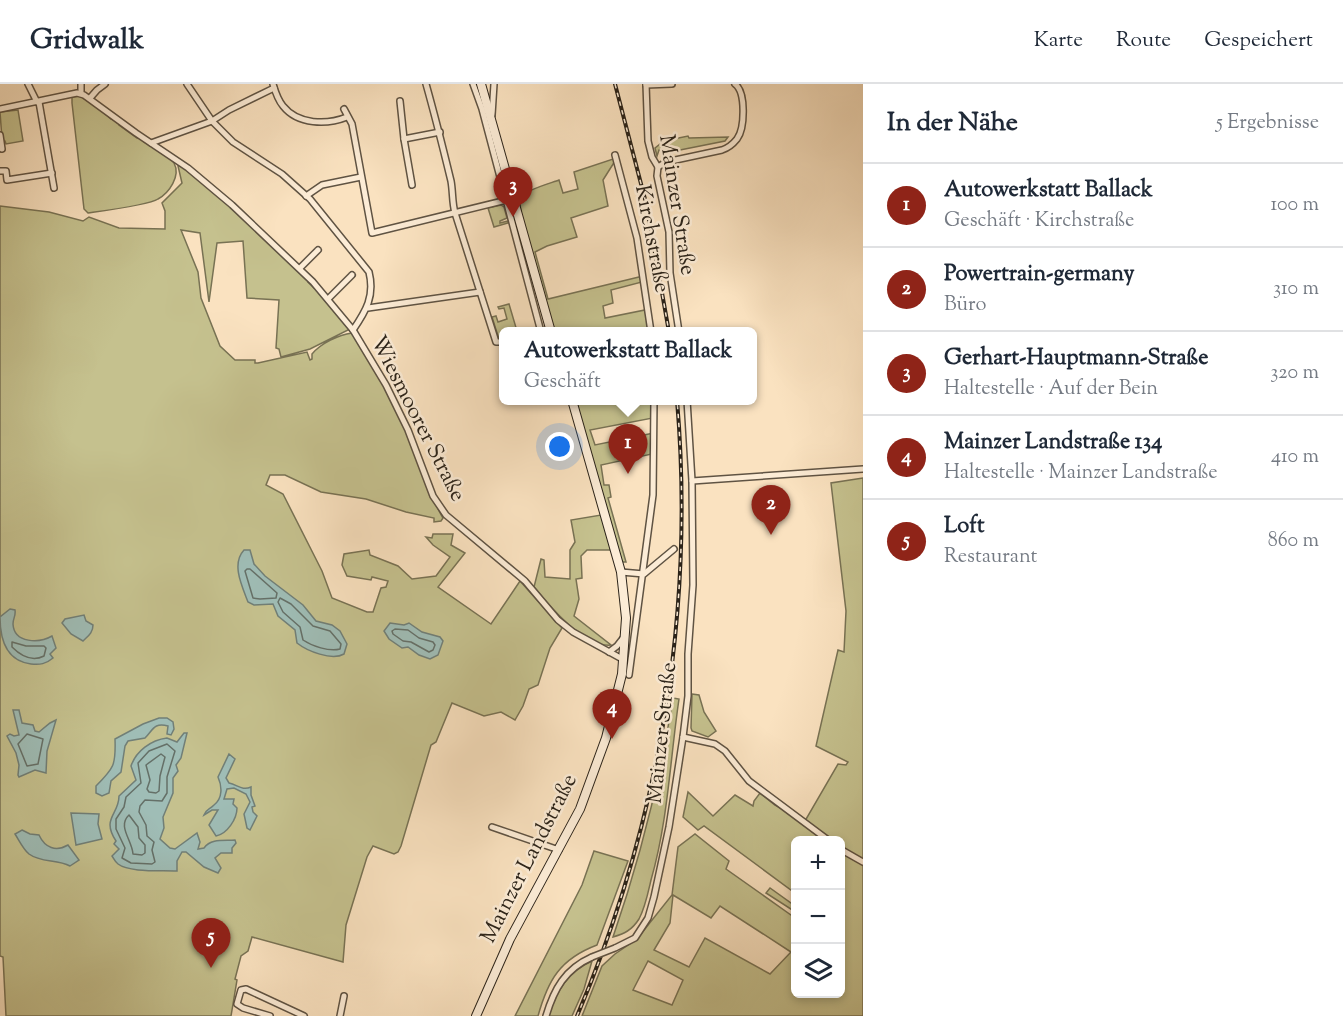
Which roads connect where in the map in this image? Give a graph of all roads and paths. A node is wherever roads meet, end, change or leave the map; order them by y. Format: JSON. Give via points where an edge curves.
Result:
{"nodes":[{"id":1,"x":28,"y":84,"type":"edge"},
{"id":2,"x":81,"y":84,"type":"edge"},
{"id":3,"x":105,"y":84,"type":"edge"},
{"id":4,"x":187,"y":84,"type":"edge"},
{"id":5,"x":426,"y":84,"type":"edge"},
{"id":6,"x":473,"y":84,"type":"edge"},
{"id":7,"x":481,"y":84,"type":"edge"},
{"id":8,"x":494,"y":84,"type":"edge"},
{"id":9,"x":646,"y":84,"type":"edge"},
{"id":10,"x":672,"y":84,"type":"edge"},
{"id":11,"x":735,"y":84,"type":"edge"},
{"id":12,"x":274,"y":86,"type":"edge"},
{"id":13,"x":81,"y":93,"type":"junction"},
{"id":14,"x":90,"y":98,"type":"junction"},
{"id":15,"x":400,"y":101,"type":"dead end"},
{"id":16,"x":38,"y":102,"type":"junction"},
{"id":17,"x":0,"y":109,"type":"edge"},
{"id":18,"x":344,"y":109,"type":"dead end"},
{"id":19,"x":347,"y":117,"type":"junction"},
{"id":20,"x":212,"y":121,"type":"junction"},
{"id":21,"x":492,"y":123,"type":"junction"},
{"id":22,"x":440,"y":132,"type":"junction"},
{"id":23,"x":0,"y":135,"type":"edge"},
{"id":24,"x":404,"y":139,"type":"junction"},
{"id":25,"x":151,"y":142,"type":"junction"},
{"id":26,"x":2,"y":149,"type":"dead end"},
{"id":27,"x":615,"y":155,"type":"dead end"},
{"id":28,"x":658,"y":167,"type":"junction"},
{"id":29,"x":0,"y":171,"type":"edge"},
{"id":30,"x":52,"y":173,"type":"junction"},
{"id":31,"x":361,"y":177,"type":"junction"},
{"id":32,"x":412,"y":185,"type":"dead end"},
{"id":33,"x":54,"y":188,"type":"dead end"},
{"id":34,"x":306,"y":196,"type":"junction"},
{"id":35,"x":515,"y":198,"type":"junction"},
{"id":36,"x":506,"y":200,"type":"junction"},
{"id":37,"x":455,"y":213,"type":"junction"},
{"id":38,"x":318,"y":250,"type":"dead end"},
{"id":39,"x":300,"y":268,"type":"junction"},
{"id":40,"x":352,"y":275,"type":"dead end"},
{"id":41,"x":480,"y":292,"type":"junction"},
{"id":42,"x":328,"y":299,"type":"junction"},
{"id":43,"x":368,"y":308,"type":"junction"},
{"id":44,"x":540,"y":327,"type":"edge"},
{"id":45,"x":550,"y":327,"type":"edge"},
{"id":46,"x":650,"y":327,"type":"edge"},
{"id":47,"x":678,"y":327,"type":"edge"},
{"id":48,"x":353,"y":330,"type":"junction"},
{"id":49,"x":499,"y":342,"type":"edge"},
{"id":50,"x":573,"y":405,"type":"edge"},
{"id":51,"x":654,"y":405,"type":"edge"},
{"id":52,"x":687,"y":405,"type":"edge"},
{"id":53,"x":863,"y":469,"type":"edge"},
{"id":54,"x":692,"y":481,"type":"junction"},
{"id":55,"x":674,"y":549,"type":"dead end"},
{"id":56,"x":621,"y":572,"type":"junction"},
{"id":57,"x":644,"y":574,"type":"junction"},
{"id":58,"x":626,"y":632,"type":"junction"},
{"id":59,"x":609,"y":652,"type":"junction"},
{"id":60,"x":624,"y":660,"type":"junction"},
{"id":61,"x":629,"y":675,"type":"dead end"},
{"id":62,"x":683,"y":736,"type":"junction"},
{"id":63,"x":492,"y":827,"type":"dead end"},
{"id":64,"x":823,"y":836,"type":"edge"},
{"id":65,"x":559,"y":850,"type":"junction"},
{"id":66,"x":845,"y":852,"type":"edge"},
{"id":67,"x":863,"y":862,"type":"edge"},
{"id":68,"x":344,"y":996,"type":"dead end"},
{"id":69,"x":270,"y":1016,"type":"edge"},
{"id":70,"x":304,"y":1016,"type":"edge"},
{"id":71,"x":340,"y":1016,"type":"edge"},
{"id":72,"x":476,"y":1016,"type":"edge"},
{"id":73,"x":546,"y":1016,"type":"edge"}],
"edges":[{"from":1,"to":16,"type":"street"},
{"from":2,"to":13,"type":"street"},
{"from":3,"to":14,"type":"street"},
{"from":4,"to":20,"type":"street"},
{"from":5,"to":22,"type":"street"},
{"from":6,"to":36,"type":"street"},
{"from":7,"to":21,"type":"main road"},
{"from":8,"to":21,"type":"street"},
{"from":9,"to":10,"type":"street"},
{"from":9,"to":28,"type":"street","name":"Mainzer Straße","via":[[648,141]]},
{"from":11,"to":28,"type":"street","via":[[741,93],[743,120],[737,140],[722,150]]},
{"from":12,"to":19,"type":"street","via":[[282,105],[298,117],[310,122]]},
{"from":12,"to":20,"type":"street"},
{"from":13,"to":14,"type":"street","name":"Wiesmoorer Straße"},
{"from":13,"to":16,"type":"street"},
{"from":14,"to":25,"type":"street","name":"Wiesmoorer Straße"},
{"from":15,"to":24,"type":"street"},
{"from":16,"to":17,"type":"street"},
{"from":16,"to":30,"type":"street"},
{"from":18,"to":19,"type":"street"},
{"from":19,"to":31,"type":"street","via":[[352,124]]},
{"from":20,"to":25,"type":"street"},
{"from":20,"to":34,"type":"street","via":[[233,142],[282,174]]},
{"from":21,"to":35,"type":"main road"},
{"from":22,"to":24,"type":"street"},
{"from":22,"to":37,"type":"street"},
{"from":23,"to":26,"type":"street"},
{"from":24,"to":32,"type":"street"},
{"from":25,"to":39,"type":"street","name":"Wiesmoorer Straße","via":[[199,177]]},
{"from":27,"to":46,"type":"street","name":"Kirchstraße","via":[[637,238]]},
{"from":28,"to":47,"type":"street","name":"Mainzer Straße"},
{"from":29,"to":30,"type":"street","via":[[6,171],[7,180]]},
{"from":30,"to":33,"type":"street"},
{"from":31,"to":34,"type":"street","via":[[322,185]]},
{"from":31,"to":37,"type":"street","via":[[372,232]]},
{"from":34,"to":43,"type":"street","via":[[369,272],[372,290]]},
{"from":35,"to":36,"type":"street"},
{"from":35,"to":45,"type":"main road"},
{"from":36,"to":37,"type":"street"},
{"from":36,"to":44,"type":"street"},
{"from":37,"to":41,"type":"street"},
{"from":38,"to":39,"type":"street"},
{"from":39,"to":42,"type":"street","name":"Wiesmoorer Straße"},
{"from":40,"to":42,"type":"street"},
{"from":41,"to":43,"type":"street"},
{"from":41,"to":49,"type":"street"},
{"from":42,"to":48,"type":"street","name":"Wiesmoorer Straße"},
{"from":43,"to":48,"type":"street"},
{"from":48,"to":59,"type":"street","name":"Wiesmoorer Straße","via":[[400,412],[436,502],[455,524],[525,581],[566,626]]},
{"from":50,"to":56,"type":"main road","name":"Mainzer Landstraße"},
{"from":51,"to":57,"type":"street","via":[[653,495]]},
{"from":52,"to":54,"type":"street","name":"Mainzer Straße"},
{"from":53,"to":54,"type":"street"},
{"from":54,"to":62,"type":"street","name":"Mainzer Straße","via":[[693,585]]},
{"from":55,"to":57,"type":"street"},
{"from":56,"to":57,"type":"street"},
{"from":56,"to":58,"type":"main road","name":"Mainzer Landstraße"},
{"from":57,"to":61,"type":"street"},
{"from":58,"to":59,"type":"street"},
{"from":58,"to":60,"type":"main road","name":"Mainzer Landstraße"},
{"from":59,"to":60,"type":"street","name":"Wiesmoorer Straße"},
{"from":60,"to":65,"type":"main road","name":"Mainzer Landstraße","via":[[606,738],[580,808]]},
{"from":62,"to":64,"type":"street","via":[[715,744],[749,781]]},
{"from":62,"to":73,"type":"street","name":"Mainzer Straße","bridge":true,"via":[[669,827],[648,918],[634,938],[576,966],[559,984]]},
{"from":63,"to":65,"type":"street"},
{"from":65,"to":72,"type":"main road","name":"Mainzer Landstraße","via":[[510,939]]},
{"from":66,"to":67,"type":"street"},
{"from":68,"to":71,"type":"street"},
{"from":69,"to":70,"type":"street","via":[[237,1004],[241,990]]}]}
